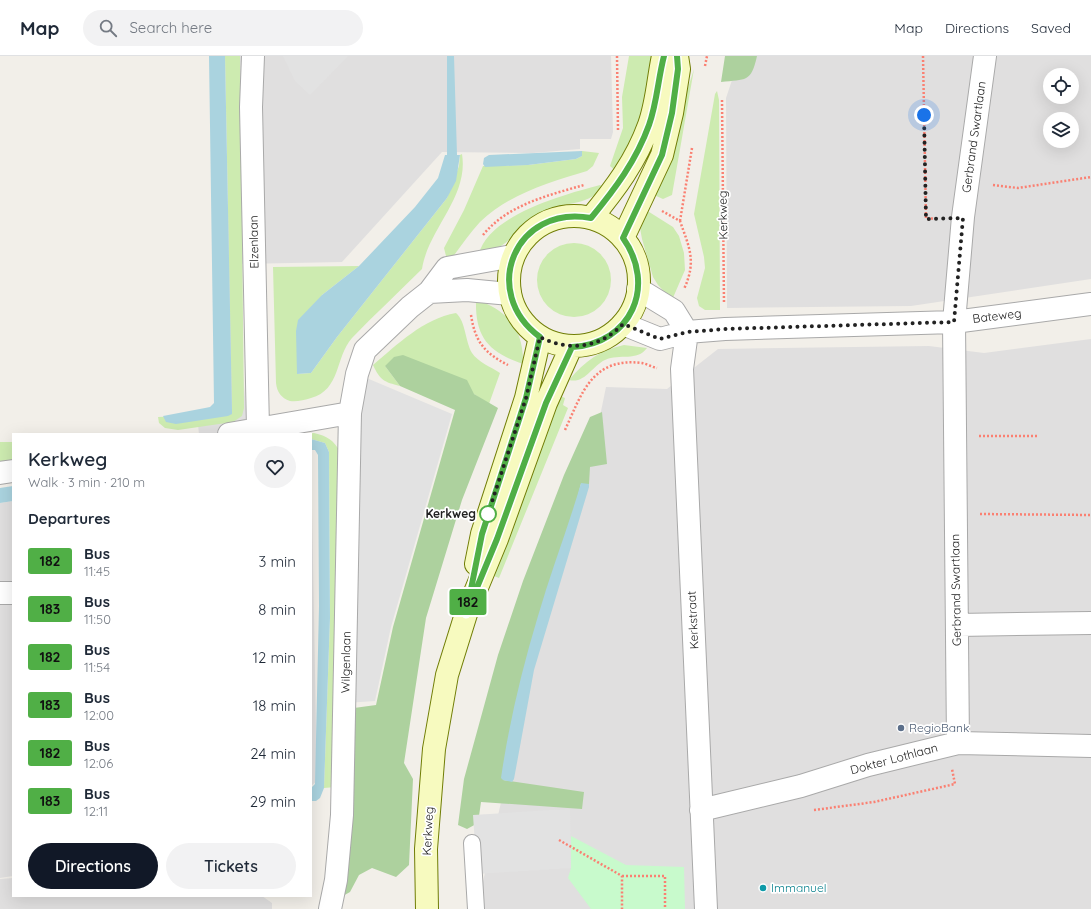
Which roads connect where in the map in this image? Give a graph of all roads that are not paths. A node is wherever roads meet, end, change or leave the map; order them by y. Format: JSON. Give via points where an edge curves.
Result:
{"nodes":[{"id":1,"x":253,"y":56,"type":"edge"},
{"id":2,"x":664,"y":56,"type":"edge"},
{"id":3,"x":677,"y":56,"type":"edge"},
{"id":4,"x":985,"y":56,"type":"edge"},
{"id":5,"x":591,"y":218,"type":"junction"},
{"id":6,"x":623,"y":238,"type":"junction"},
{"id":7,"x":513,"y":256,"type":"junction"},
{"id":8,"x":638,"y":289,"type":"junction"},
{"id":9,"x":429,"y":292,"type":"junction"},
{"id":10,"x":510,"y":294,"type":"junction"},
{"id":11,"x":1091,"y":304,"type":"edge"},
{"id":12,"x":954,"y":322,"type":"junction"},
{"id":13,"x":623,"y":324,"type":"junction"},
{"id":14,"x":688,"y":332,"type":"junction"},
{"id":15,"x":540,"y":337,"type":"junction"},
{"id":16,"x":572,"y":347,"type":"junction"},
{"id":17,"x":350,"y":414,"type":"junction"},
{"id":18,"x":258,"y":428,"type":"junction"},
{"id":19,"x":234,"y":433,"type":"edge"},
{"id":20,"x":12,"y":470,"type":"edge"},
{"id":21,"x":0,"y":473,"type":"edge"},
{"id":22,"x":0,"y":593,"type":"edge"},
{"id":23,"x":12,"y":593,"type":"edge"},
{"id":24,"x":466,"y":614,"type":"junction"},
{"id":25,"x":1091,"y":623,"type":"edge"},
{"id":26,"x":957,"y":625,"type":"junction"},
{"id":27,"x":952,"y":744,"type":"junction"},
{"id":28,"x":1091,"y":746,"type":"edge"},
{"id":29,"x":701,"y":810,"type":"junction"},
{"id":30,"x":472,"y":843,"type":"dead end"},
{"id":31,"x":330,"y":909,"type":"edge"},
{"id":32,"x":427,"y":909,"type":"edge"},
{"id":33,"x":476,"y":909,"type":"edge"},
{"id":34,"x":706,"y":909,"type":"edge"}],
"edges":[{"from":1,"to":18,"type":"street","name":"Elzenlaan","via":[[251,115]]},
{"from":2,"to":5,"type":"main road","via":[[649,124],[635,159],[618,186]]},
{"from":3,"to":6,"type":"main road","via":[[678,69],[672,113],[662,155]]},
{"from":4,"to":12,"type":"street","name":"Gerbrand Swartlaan","via":[[963,218]]},
{"from":5,"to":6,"type":"main road","via":[[608,226]]},
{"from":5,"to":7,"type":"main road","via":[[563,217],[546,222],[523,240]]},
{"from":6,"to":8,"type":"main road","via":[[636,262]]},
{"from":7,"to":9,"type":"street","name":"Wilgenlaan","via":[[447,268]]},
{"from":7,"to":10,"type":"main road","via":[[509,278]]},
{"from":8,"to":13,"type":"main road","via":[[632,311]]},
{"from":8,"to":14,"type":"street","via":[[674,311]]},
{"from":9,"to":10,"type":"street","via":[[467,290]]},
{"from":9,"to":17,"type":"street","name":"Wilgenlaan","via":[[366,350],[357,374]]},
{"from":10,"to":15,"type":"main road","via":[[518,316]]},
{"from":11,"to":12,"type":"street","name":"Bateweg"},
{"from":12,"to":14,"type":"street","name":"Bateweg"},
{"from":12,"to":26,"type":"street","name":"Gerbrand Swartlaan"},
{"from":13,"to":14,"type":"street","name":"Bateweg","via":[[660,339]]},
{"from":13,"to":16,"type":"main road","via":[[600,341]]},
{"from":14,"to":29,"type":"street","name":"Kerkstraat","via":[[682,369]]},
{"from":15,"to":16,"type":"main road","via":[[555,344]]},
{"from":15,"to":24,"type":"main road","name":"Kerkweg","via":[[526,398],[482,534]]},
{"from":16,"to":24,"type":"main road","name":"Kerkweg","via":[[546,403],[497,539]]},
{"from":17,"to":18,"type":"street"},
{"from":17,"to":31,"type":"street","name":"Wilgenlaan","via":[[342,815],[336,880]]},
{"from":18,"to":19,"type":"street"},
{"from":20,"to":21,"type":"street"},
{"from":22,"to":23,"type":"street"},
{"from":24,"to":32,"type":"main road","name":"Kerkweg","via":[[447,675],[434,749],[426,849]]},
{"from":25,"to":26,"type":"street"},
{"from":26,"to":27,"type":"street","name":"Gerbrand Swartlaan"},
{"from":27,"to":28,"type":"street","name":"Dokter Lothlaan"},
{"from":27,"to":29,"type":"street","name":"Dokter Lothlaan","via":[[868,765],[801,786]]},
{"from":29,"to":34,"type":"street","name":"Kerkstraat"},
{"from":30,"to":33,"type":"lane"}]}
